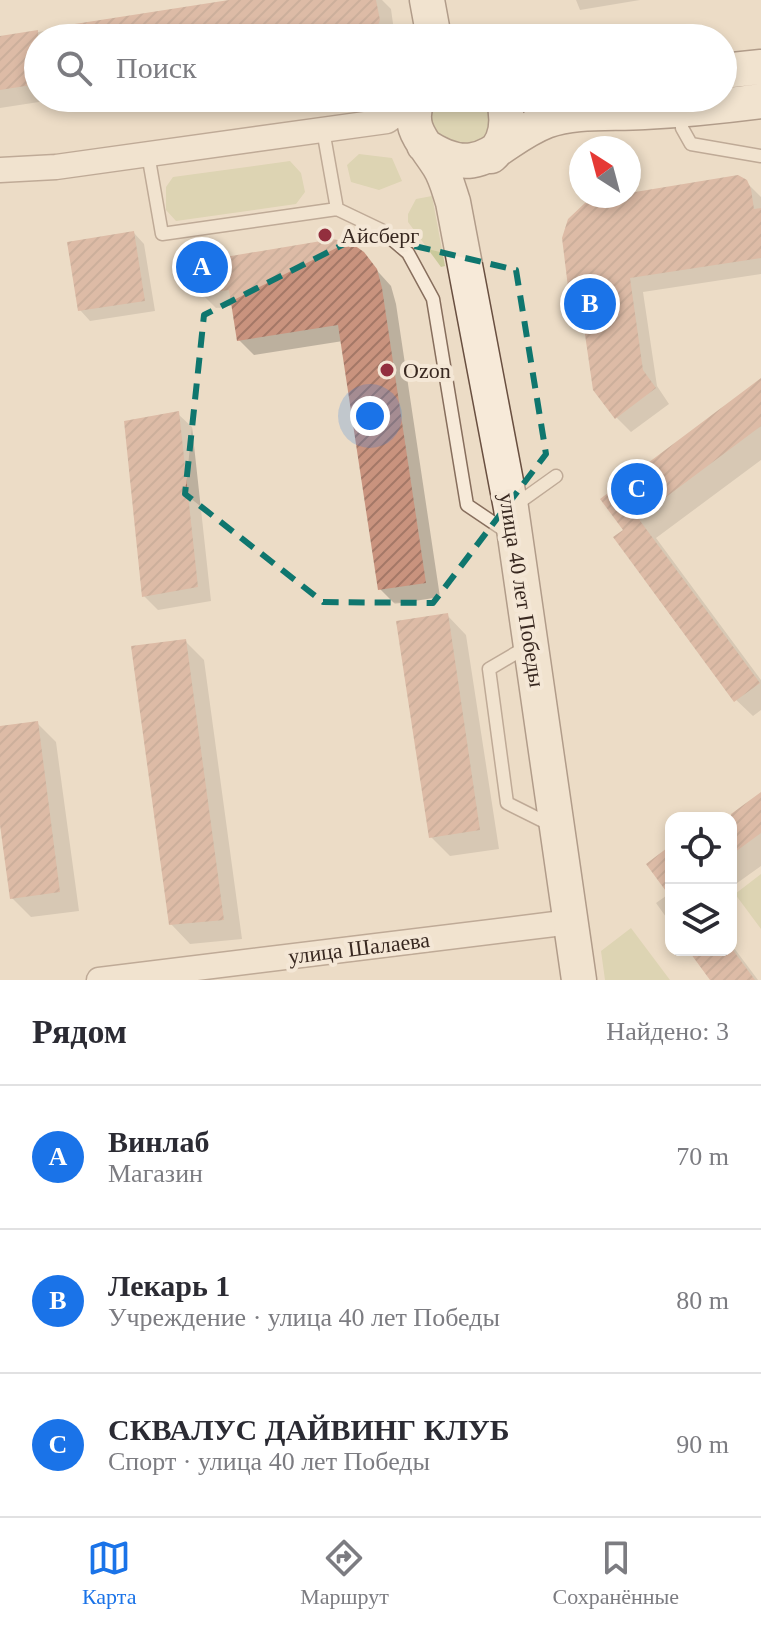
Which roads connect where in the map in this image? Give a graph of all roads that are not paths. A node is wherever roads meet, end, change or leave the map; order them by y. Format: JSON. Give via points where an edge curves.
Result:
{"nodes":[{"id":1,"x":427,"y":0,"type":"edge"},
{"id":2,"x":431,"y":24,"type":"edge"},
{"id":3,"x":761,"y":67,"type":"edge"},
{"id":4,"x":737,"y":70,"type":"edge"},
{"id":5,"x":761,"y":101,"type":"edge"},
{"id":6,"x":737,"y":104,"type":"edge"},
{"id":7,"x":399,"y":112,"type":"edge"},
{"id":8,"x":416,"y":112,"type":"edge"},
{"id":9,"x":507,"y":112,"type":"edge"},
{"id":10,"x":641,"y":112,"type":"edge"},
{"id":11,"x":690,"y":112,"type":"edge"},
{"id":12,"x":387,"y":121,"type":"junction"},
{"id":13,"x":323,"y":130,"type":"junction"},
{"id":14,"x":420,"y":143,"type":"junction"},
{"id":15,"x":502,"y":147,"type":"junction"},
{"id":16,"x":148,"y":154,"type":"junction"},
{"id":17,"x":761,"y":156,"type":"edge"},
{"id":18,"x":0,"y":170,"type":"edge"},
{"id":19,"x":453,"y":202,"type":"junction"},
{"id":20,"x":337,"y":209,"type":"junction"},
{"id":21,"x":556,"y":476,"type":"dead end"},
{"id":22,"x":513,"y":523,"type":"junction"},
{"id":23,"x":531,"y":644,"type":"junction"},
{"id":24,"x":558,"y":829,"type":"junction"},
{"id":25,"x":571,"y":922,"type":"junction"},
{"id":26,"x":99,"y":980,"type":"edge"},
{"id":27,"x":579,"y":980,"type":"edge"}],
"edges":[{"from":1,"to":2,"type":"main road"},
{"from":3,"to":4,"type":"main road"},
{"from":5,"to":6,"type":"main road"},
{"from":7,"to":12,"type":"street"},
{"from":8,"to":14,"type":"main road"},
{"from":9,"to":15,"type":"main road"},
{"from":10,"to":15,"type":"main road","via":[[546,121]]},
{"from":11,"to":17,"type":"lane","via":[[682,128],[691,144]]},
{"from":12,"to":13,"type":"street"},
{"from":12,"to":14,"type":"street"},
{"from":13,"to":16,"type":"street"},
{"from":13,"to":20,"type":"lane"},
{"from":14,"to":15,"type":"main road","via":[[445,159],[462,162]]},
{"from":14,"to":19,"type":"main road","name":"улица 40 лет Победы","via":[[442,171]]},
{"from":15,"to":19,"type":"main road"},
{"from":16,"to":18,"type":"street"},
{"from":16,"to":20,"type":"lane","via":[[162,234]]},
{"from":19,"to":22,"type":"main road","name":"улица 40 лет Победы"},
{"from":20,"to":22,"type":"lane","via":[[381,230],[408,253],[433,299],[467,505]]},
{"from":21,"to":22,"type":"lane"},
{"from":22,"to":23,"type":"main road","name":"улица 40 лет Победы"},
{"from":23,"to":24,"type":"main road","name":"улица 40 лет Победы"},
{"from":23,"to":24,"type":"lane","via":[[489,669],[507,803]]},
{"from":24,"to":25,"type":"main road","name":"улица 40 лет Победы"},
{"from":25,"to":26,"type":"street","name":"улица Шалаева"},
{"from":25,"to":27,"type":"main road","name":"улица 40 лет Победы"}]}
